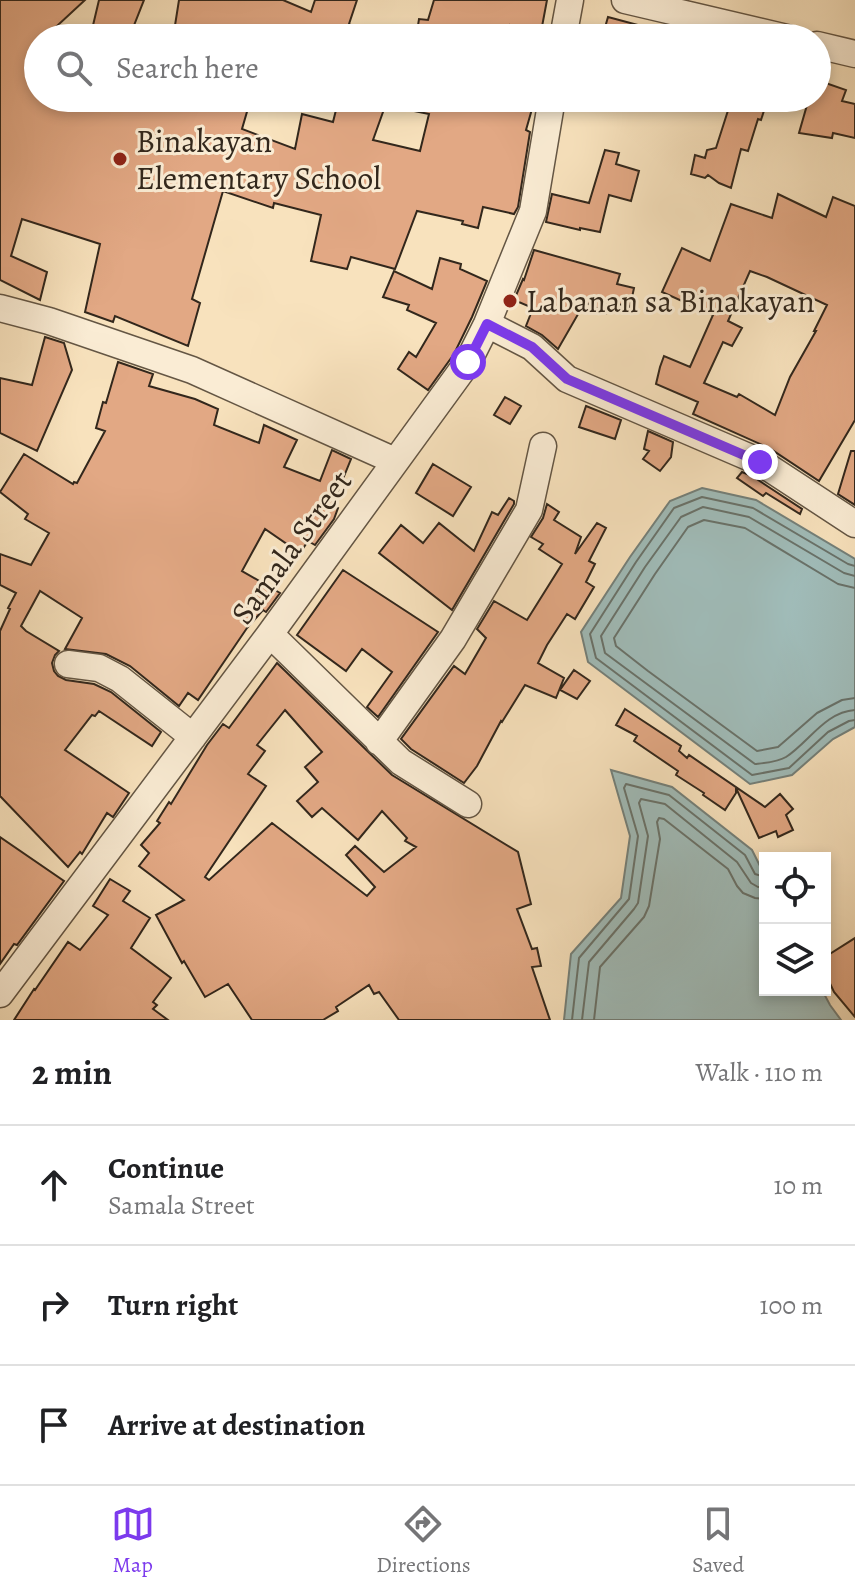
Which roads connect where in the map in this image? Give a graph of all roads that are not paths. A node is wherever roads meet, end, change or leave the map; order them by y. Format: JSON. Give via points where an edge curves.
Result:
{"nodes":[{"id":1,"x":570,"y":0,"type":"edge"},
{"id":2,"x":625,"y":0,"type":"edge"},
{"id":3,"x":566,"y":24,"type":"edge"},
{"id":4,"x":727,"y":24,"type":"edge"},
{"id":5,"x":831,"y":48,"type":"edge"},
{"id":6,"x":855,"y":54,"type":"edge"},
{"id":7,"x":550,"y":112,"type":"edge"},
{"id":8,"x":0,"y":308,"type":"edge"},
{"id":9,"x":487,"y":324,"type":"junction"},
{"id":10,"x":543,"y":446,"type":"dead end"},
{"id":11,"x":395,"y":461,"type":"junction"},
{"id":12,"x":855,"y":524,"type":"edge"},
{"id":13,"x":270,"y":634,"type":"junction"},
{"id":14,"x":68,"y":664,"type":"dead end"},
{"id":15,"x":193,"y":737,"type":"junction"},
{"id":16,"x":379,"y":742,"type":"junction"},
{"id":17,"x":468,"y":804,"type":"dead end"},
{"id":18,"x":0,"y":994,"type":"edge"}],
"edges":[{"from":1,"to":3,"type":"street"},
{"from":2,"to":4,"type":"street"},
{"from":5,"to":6,"type":"street"},
{"from":7,"to":9,"type":"street","name":"Samala Street","via":[[533,211]]},
{"from":8,"to":11,"type":"street","via":[[192,370]]},
{"from":9,"to":11,"type":"street","name":"Samala Street","via":[[468,362]]},
{"from":9,"to":12,"type":"street","via":[[532,347],[567,379],[760,462]]},
{"from":10,"to":16,"type":"street","via":[[529,510],[453,639]]},
{"from":11,"to":13,"type":"street","name":"Samala Street"},
{"from":13,"to":15,"type":"street","name":"Samala Street"},
{"from":13,"to":16,"type":"street"},
{"from":14,"to":15,"type":"street","via":[[99,668],[120,679]]},
{"from":15,"to":18,"type":"street","name":"Samala Street"},
{"from":16,"to":17,"type":"street"}]}
